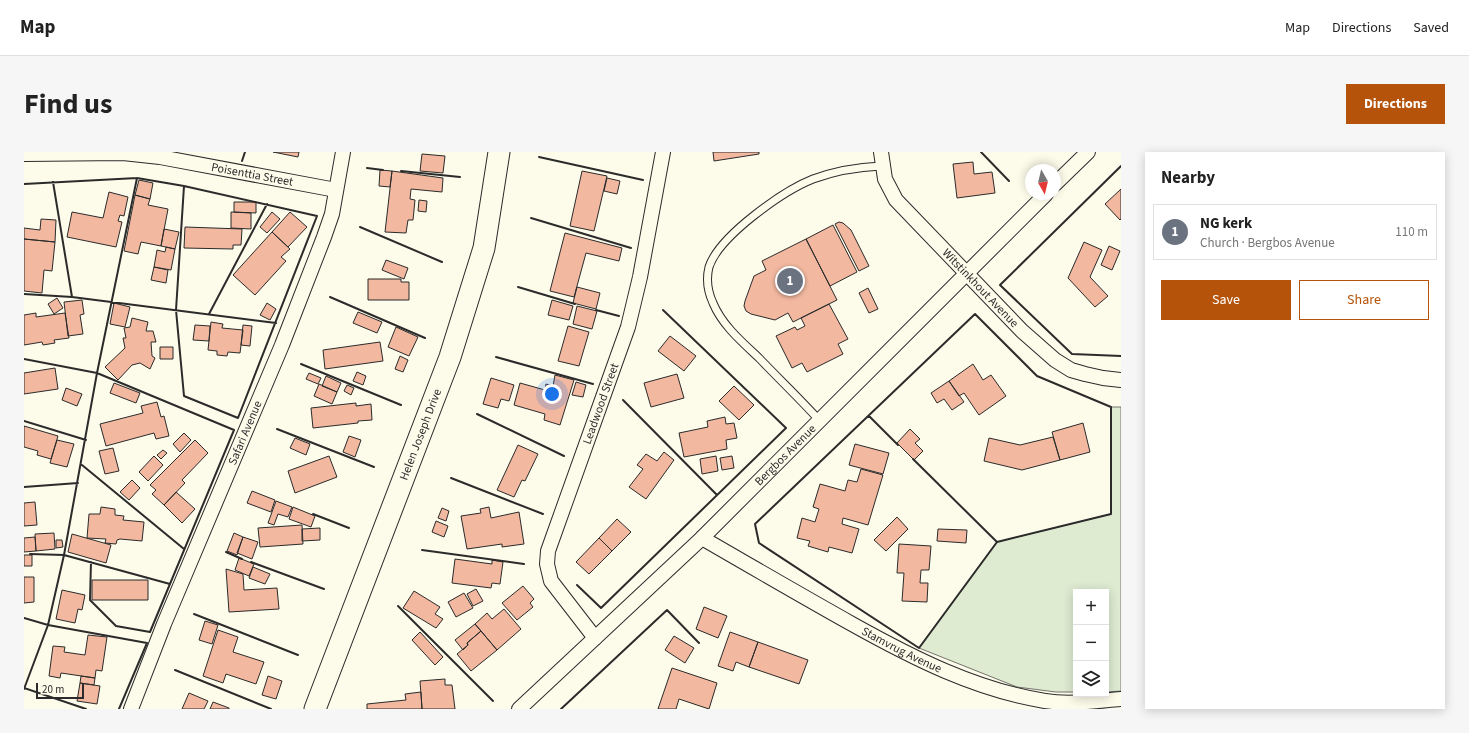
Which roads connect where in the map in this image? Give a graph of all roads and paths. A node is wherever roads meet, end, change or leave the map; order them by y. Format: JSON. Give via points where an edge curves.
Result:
{"nodes":[{"id":1,"x":342,"y":152,"type":"edge"},
{"id":2,"x":499,"y":152,"type":"edge"},
{"id":3,"x":663,"y":152,"type":"edge"},
{"id":4,"x":1088,"y":152,"type":"edge"},
{"id":5,"x":24,"y":154,"type":"edge"},
{"id":6,"x":881,"y":159,"type":"edge"},
{"id":7,"x":1061,"y":178,"type":"edge"},
{"id":8,"x":336,"y":190,"type":"junction"},
{"id":9,"x":1040,"y":200,"type":"edge"},
{"id":10,"x":966,"y":275,"type":"junction"},
{"id":11,"x":1121,"y":380,"type":"edge"},
{"id":12,"x":820,"y":421,"type":"junction"},
{"id":13,"x":702,"y":538,"type":"junction"},
{"id":14,"x":595,"y":638,"type":"junction"},
{"id":15,"x":1121,"y":699,"type":"edge"},
{"id":16,"x":131,"y":709,"type":"edge"},
{"id":17,"x":315,"y":709,"type":"edge"},
{"id":18,"x":519,"y":709,"type":"edge"}],
"edges":[{"from":1,"to":8,"type":"street","name":"Safari Avenue"},
{"from":2,"to":17,"type":"street","name":"Helen Joseph Drive","via":[[484,248],[450,357]]},
{"from":3,"to":14,"type":"street","name":"Leadwood Street","via":[[628,327],[548,551],[547,564],[551,581]]},
{"from":4,"to":7,"type":"street"},
{"from":5,"to":8,"type":"street","name":"Poisenttia Street","via":[[123,153],[160,157]]},
{"from":6,"to":10,"type":"street","name":"Witstinkhout Avenue","via":[[885,179],[896,200]]},
{"from":6,"to":12,"type":"lane","via":[[794,188],[761,210],[736,232],[715,255],[709,268],[710,295],[722,320]]},
{"from":8,"to":16,"type":"street","name":"Safari Avenue","via":[[332,214],[282,345],[164,624]]},
{"from":9,"to":10,"type":"street","name":"Bergbos Avenue"},
{"from":10,"to":11,"type":"street","name":"Witstinkhout Avenue","via":[[1022,331],[1063,365],[1085,374]]},
{"from":10,"to":12,"type":"street","name":"Bergbos Avenue"},
{"from":12,"to":13,"type":"street","name":"Bergbos Avenue"},
{"from":13,"to":14,"type":"street","name":"Bergbos Avenue"},
{"from":13,"to":15,"type":"street","name":"Stamvrug Avenue","via":[[818,605],[937,668],[993,688],[1045,700],[1085,702]]},
{"from":14,"to":18,"type":"street","name":"Bergbos Avenue"}]}
